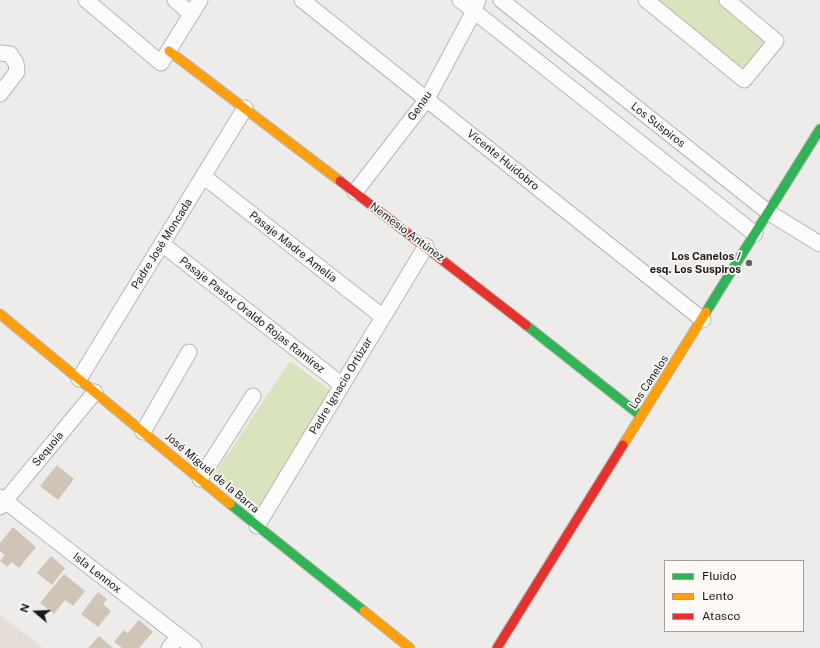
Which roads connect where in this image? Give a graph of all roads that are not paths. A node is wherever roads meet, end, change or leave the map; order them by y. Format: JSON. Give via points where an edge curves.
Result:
{"nodes":[{"id":1,"x":86,"y":0,"type":"edge"},
{"id":2,"x":175,"y":0,"type":"edge"},
{"id":3,"x":200,"y":0,"type":"edge"},
{"id":4,"x":302,"y":0,"type":"edge"},
{"id":5,"x":460,"y":0,"type":"edge"},
{"id":6,"x":501,"y":0,"type":"edge"},
{"id":7,"x":646,"y":0,"type":"edge"},
{"id":8,"x":726,"y":0,"type":"edge"},
{"id":9,"x":476,"y":6,"type":"edge"},
{"id":10,"x":192,"y":14,"type":"junction"},
{"id":11,"x":0,"y":53,"type":"edge"},
{"id":12,"x":165,"y":57,"type":"junction"},
{"id":13,"x":0,"y":94,"type":"edge"},
{"id":14,"x":427,"y":99,"type":"junction"},
{"id":15,"x":245,"y":108,"type":"junction"},
{"id":16,"x":820,"y":130,"type":"edge"},
{"id":17,"x":204,"y":176,"type":"junction"},
{"id":18,"x":355,"y":192,"type":"junction"},
{"id":19,"x":768,"y":212,"type":"junction"},
{"id":20,"x":755,"y":234,"type":"junction"},
{"id":21,"x":162,"y":244,"type":"junction"},
{"id":22,"x":820,"y":244,"type":"edge"},
{"id":23,"x":426,"y":246,"type":"junction"},
{"id":24,"x":0,"y":314,"type":"edge"},
{"id":25,"x":383,"y":317,"type":"junction"},
{"id":26,"x":703,"y":320,"type":"junction"},
{"id":27,"x":190,"y":352,"type":"dead end"},
{"id":28,"x":79,"y":379,"type":"junction"},
{"id":29,"x":342,"y":385,"type":"junction"},
{"id":30,"x":95,"y":392,"type":"junction"},
{"id":31,"x":253,"y":396,"type":"dead end"},
{"id":32,"x":642,"y":416,"type":"junction"},
{"id":33,"x":143,"y":432,"type":"junction"},
{"id":34,"x":200,"y":479,"type":"junction"},
{"id":35,"x":2,"y":501,"type":"edge"},
{"id":36,"x":257,"y":526,"type":"junction"},
{"id":37,"x":179,"y":636,"type":"junction"},
{"id":38,"x":169,"y":648,"type":"edge"},
{"id":39,"x":194,"y":648,"type":"edge"},
{"id":40,"x":410,"y":648,"type":"edge"},
{"id":41,"x":497,"y":648,"type":"edge"}],
"edges":[{"from":1,"to":12,"type":"street","name":"Nemesio Antúnez"},
{"from":2,"to":10,"type":"street"},
{"from":3,"to":10,"type":"street"},
{"from":4,"to":14,"type":"street","name":"Vicente Huidobro"},
{"from":5,"to":9,"type":"street"},
{"from":6,"to":19,"type":"street","name":"Los Suspiros"},
{"from":7,"to":8,"type":"street","via":[[744,80],[776,41]]},
{"from":9,"to":14,"type":"street","name":"Genau"},
{"from":9,"to":20,"type":"street"},
{"from":10,"to":12,"type":"street"},
{"from":11,"to":13,"type":"street","via":[[10,54],[16,63],[17,72]]},
{"from":12,"to":15,"type":"street","name":"Nemesio Antúnez"},
{"from":14,"to":18,"type":"street","name":"Genau"},
{"from":14,"to":26,"type":"street","name":"Vicente Huidobro"},
{"from":15,"to":17,"type":"street","name":"Padre José Moncada"},
{"from":15,"to":18,"type":"street","name":"Nemesio Antúnez"},
{"from":16,"to":19,"type":"street","name":"Los Canelos"},
{"from":17,"to":21,"type":"street","name":"Padre José Moncada"},
{"from":17,"to":25,"type":"street","name":"Pasaje Madre Amelia"},
{"from":18,"to":23,"type":"street","name":"Nemesio Antúnez"},
{"from":19,"to":20,"type":"street","name":"Los Canelos"},
{"from":19,"to":22,"type":"street","name":"Los Suspiros"},
{"from":20,"to":26,"type":"street","name":"Los Canelos"},
{"from":21,"to":28,"type":"street","name":"Padre José Moncada"},
{"from":21,"to":29,"type":"street","name":"Pasaje Pastor Oraldo Rojas Ramírez"},
{"from":23,"to":25,"type":"street","name":"Padre Ignacio Ortúzar"},
{"from":23,"to":32,"type":"street","name":"Nemesio Antúnez"},
{"from":24,"to":28,"type":"street","name":"José Miguel de la Barra"},
{"from":25,"to":29,"type":"street","name":"Padre Ignacio Ortúzar"},
{"from":26,"to":32,"type":"street","name":"Los Canelos"},
{"from":27,"to":33,"type":"street"},
{"from":28,"to":30,"type":"street","name":"José Miguel de la Barra"},
{"from":29,"to":36,"type":"street","name":"Padre Ignacio Ortúzar"},
{"from":30,"to":33,"type":"street","name":"José Miguel de la Barra"},
{"from":30,"to":35,"type":"street","name":"Sequoia"},
{"from":31,"to":34,"type":"street"},
{"from":32,"to":41,"type":"street","name":"Los Canelos"},
{"from":33,"to":34,"type":"street","name":"José Miguel de la Barra"},
{"from":34,"to":36,"type":"street","name":"José Miguel de la Barra"},
{"from":35,"to":37,"type":"street","name":"Isla Lennox"},
{"from":36,"to":40,"type":"street","name":"José Miguel de la Barra"},
{"from":37,"to":38,"type":"street"},
{"from":37,"to":39,"type":"street","name":"Isla Lennox"}]}
